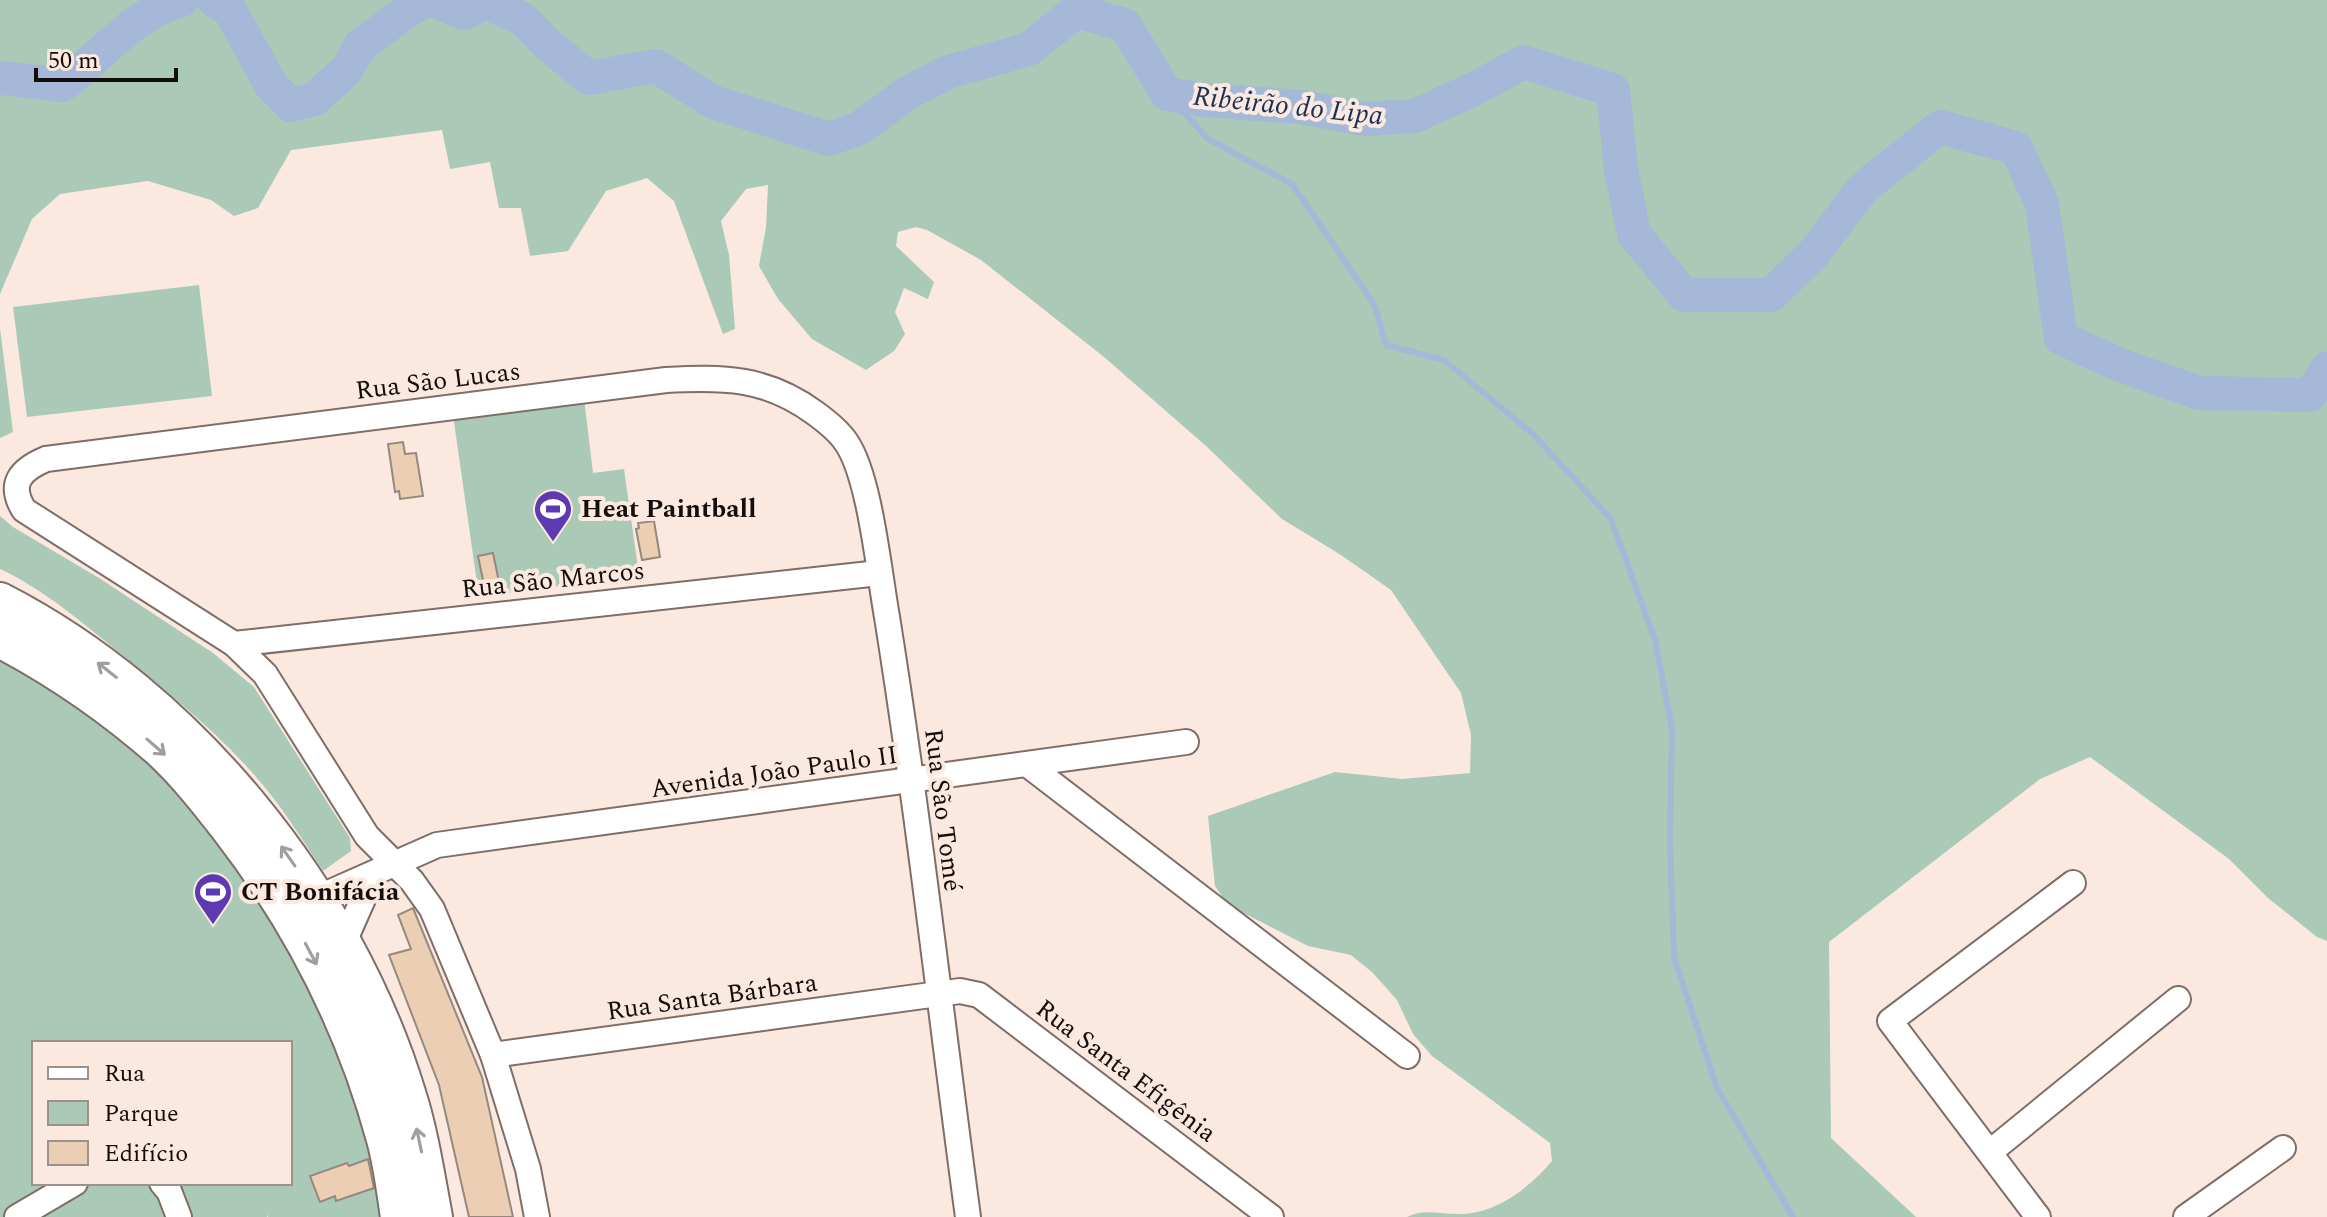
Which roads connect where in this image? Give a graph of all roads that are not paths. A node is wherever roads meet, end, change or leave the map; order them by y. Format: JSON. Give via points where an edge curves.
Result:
{"nodes":[{"id":1,"x":828,"y":422,"type":"joint"},
{"id":2,"x":879,"y":573,"type":"junction"},
{"id":3,"x":0,"y":601,"type":"edge"},
{"id":4,"x":0,"y":639,"type":"edge"},
{"id":5,"x":234,"y":644,"type":"junction"},
{"id":6,"x":1186,"y":742,"type":"dead end"},
{"id":7,"x":1028,"y":765,"type":"junction"},
{"id":8,"x":913,"y":782,"type":"junction"},
{"id":9,"x":385,"y":868,"type":"junction"},
{"id":10,"x":2073,"y":883,"type":"dead end"},
{"id":11,"x":317,"y":898,"type":"junction"},
{"id":12,"x":344,"y":942,"type":"junction"},
{"id":13,"x":938,"y":994,"type":"junction"},
{"id":14,"x":2178,"y":999,"type":"dead end"},
{"id":15,"x":493,"y":1055,"type":"junction"},
{"id":16,"x":1407,"y":1056,"type":"dead end"},
{"id":17,"x":2283,"y":1148,"type":"dead end"},
{"id":18,"x":1990,"y":1152,"type":"junction"},
{"id":19,"x":72,"y":1185,"type":"edge"},
{"id":20,"x":164,"y":1185,"type":"edge"},
{"id":21,"x":17,"y":1217,"type":"edge"},
{"id":22,"x":179,"y":1217,"type":"edge"},
{"id":23,"x":399,"y":1217,"type":"edge"},
{"id":24,"x":434,"y":1217,"type":"edge"},
{"id":25,"x":537,"y":1217,"type":"edge"},
{"id":26,"x":968,"y":1217,"type":"edge"},
{"id":27,"x":1271,"y":1217,"type":"edge"},
{"id":28,"x":2038,"y":1217,"type":"edge"},
{"id":29,"x":2186,"y":1217,"type":"edge"}],
"edges":[{"from":1,"to":2,"type":"street","name":"Rua São Tomé","via":[[859,468]]},
{"from":1,"to":5,"type":"street","name":"Rua São Lucas","via":[[794,397],[759,383],[666,380],[46,459],[18,481],[24,510]]},
{"from":2,"to":5,"type":"street","name":"Rua São Marcos"},
{"from":2,"to":8,"type":"street","name":"Rua São Tomé"},
{"from":11,"to":3,"type":"highway","one_way":true,"via":[[275,837],[183,735],[82,650]]},
{"from":4,"to":23,"type":"highway","one_way":true,"via":[[63,676],[161,751],[204,796],[277,895],[335,1000],[358,1055],[386,1141]]},
{"from":5,"to":9,"type":"street","via":[[265,674]]},
{"from":6,"to":7,"type":"street","name":"Avenida João Paulo II"},
{"from":7,"to":8,"type":"street","name":"Avenida João Paulo II"},
{"from":7,"to":16,"type":"street"},
{"from":8,"to":9,"type":"street","name":"Avenida João Paulo II","via":[[437,845]]},
{"from":8,"to":13,"type":"street","name":"Rua São Tomé"},
{"from":9,"to":11,"type":"street","name":"Avenida João Paulo II"},
{"from":9,"to":12,"type":"street"},
{"from":9,"to":15,"type":"street","via":[[412,881],[432,909]]},
{"from":10,"to":18,"type":"street","via":[[1890,1021]]},
{"from":11,"to":12,"type":"highway"},
{"from":24,"to":12,"type":"highway","one_way":true,"via":[[407,1093]]},
{"from":13,"to":15,"type":"street","name":"Rua Santa Bárbara"},
{"from":13,"to":26,"type":"street","name":"Rua São Tomé"},
{"from":13,"to":27,"type":"street","name":"Rua Santa Efigênia","via":[[979,995]]},
{"from":14,"to":18,"type":"street"},
{"from":15,"to":25,"type":"street"},
{"from":17,"to":29,"type":"street"},
{"from":18,"to":28,"type":"street"},
{"from":19,"to":21,"type":"street"},
{"from":20,"to":22,"type":"street"}]}
